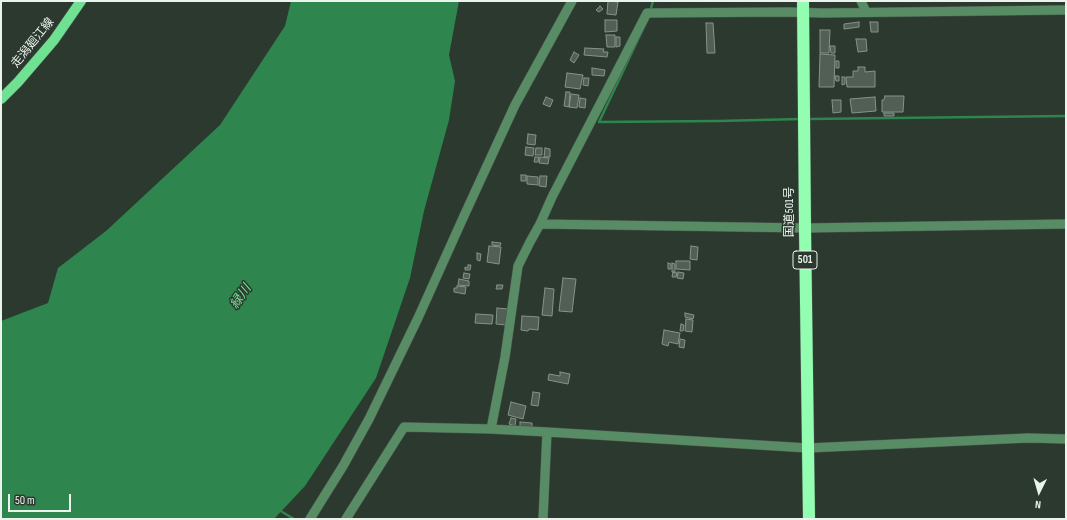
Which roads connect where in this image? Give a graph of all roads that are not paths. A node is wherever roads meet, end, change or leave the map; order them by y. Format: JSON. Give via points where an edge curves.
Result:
{"nodes":[{"id":1,"x":81,"y":1,"type":"edge"},
{"id":2,"x":572,"y":1,"type":"edge"},
{"id":3,"x":861,"y":1,"type":"edge"},
{"id":4,"x":803,"y":7,"type":"edge"},
{"id":5,"x":1066,"y":10,"type":"edge"},
{"id":6,"x":866,"y":12,"type":"junction"},
{"id":7,"x":1,"y":99,"type":"edge"},
{"id":8,"x":540,"y":224,"type":"junction"},
{"id":9,"x":1066,"y":224,"type":"edge"},
{"id":10,"x":804,"y":228,"type":"junction"},
{"id":11,"x":491,"y":429,"type":"junction"},
{"id":12,"x":546,"y":432,"type":"junction"},
{"id":13,"x":1066,"y":439,"type":"edge"},
{"id":14,"x":808,"y":448,"type":"junction"},
{"id":15,"x":310,"y":519,"type":"edge"},
{"id":16,"x":346,"y":519,"type":"edge"},
{"id":17,"x":543,"y":519,"type":"edge"},
{"id":18,"x":809,"y":519,"type":"edge"}],
"edges":[{"from":1,"to":7,"type":"main road","name":"走潟廻江線","via":[[54,40]]},
{"from":2,"to":15,"type":"street","via":[[515,106],[369,419]]},
{"from":3,"to":6,"type":"street"},
{"from":4,"to":6,"type":"street"},
{"from":4,"to":8,"type":"street","via":[[646,13]]},
{"from":4,"to":10,"type":"highway","name":"国道501号","number":"501"},
{"from":5,"to":6,"type":"street"},
{"from":8,"to":10,"type":"street"},
{"from":8,"to":11,"type":"street","via":[[518,266],[505,357]]},
{"from":9,"to":10,"type":"street"},
{"from":10,"to":14,"type":"highway","name":"国道501号","number":"501"},
{"from":11,"to":12,"type":"street"},
{"from":11,"to":16,"type":"street","via":[[404,428]]},
{"from":12,"to":14,"type":"street"},
{"from":12,"to":17,"type":"street"},
{"from":13,"to":14,"type":"street","via":[[1028,438]]},
{"from":14,"to":18,"type":"highway","name":"国道501号","number":"501"}]}
